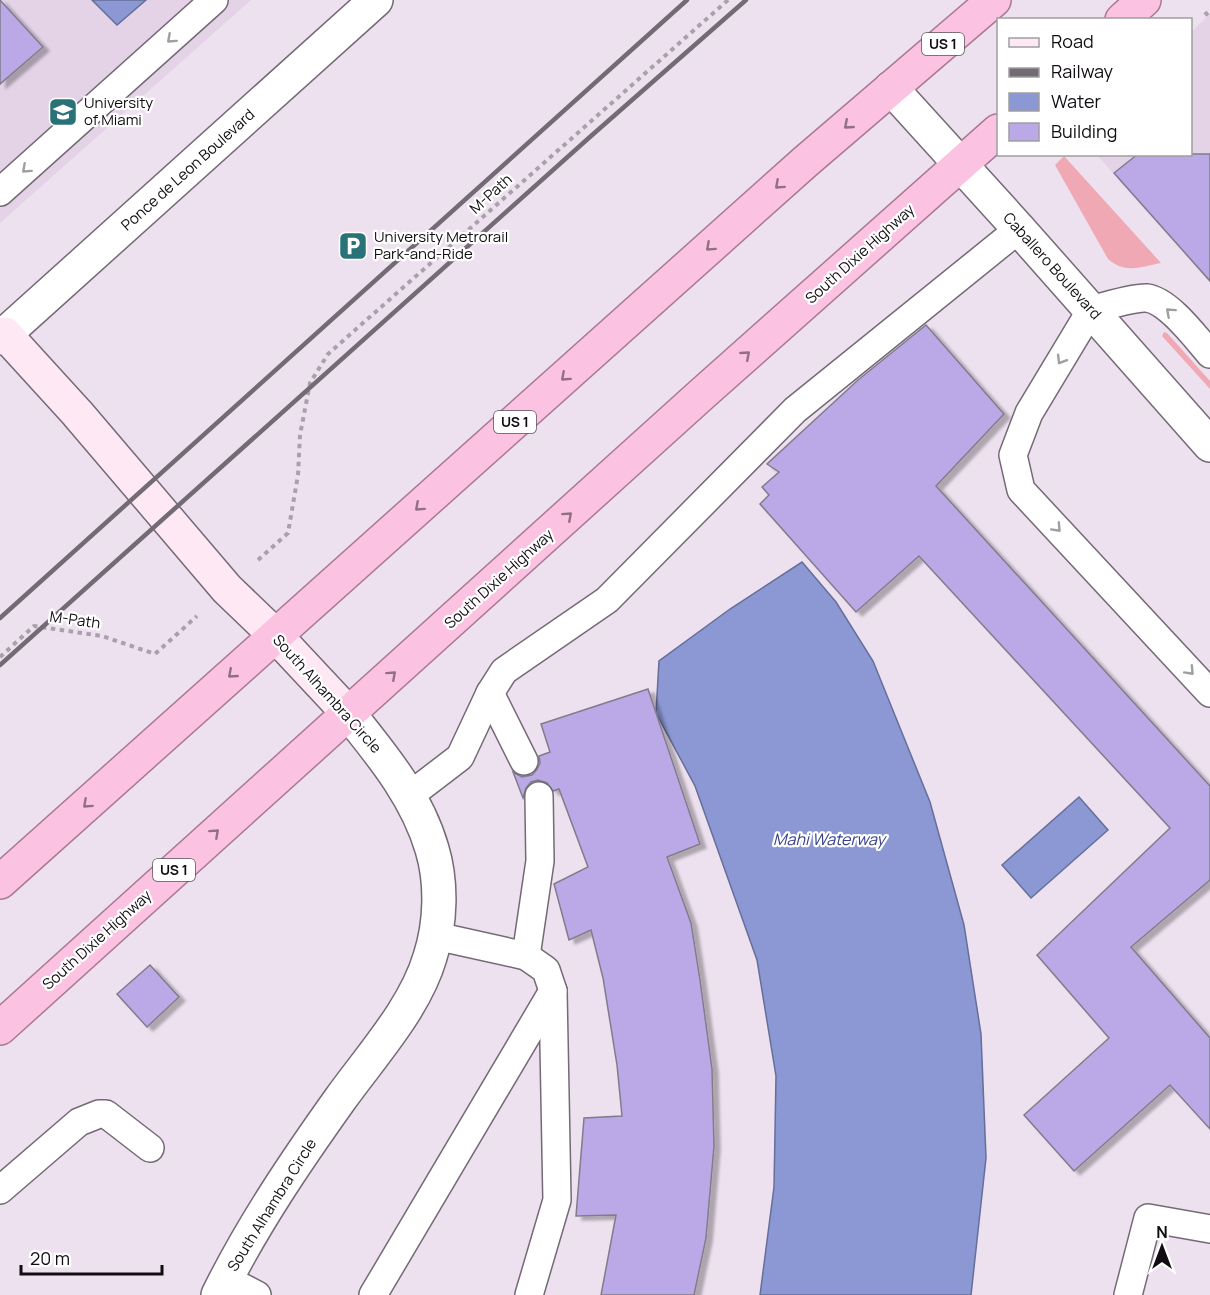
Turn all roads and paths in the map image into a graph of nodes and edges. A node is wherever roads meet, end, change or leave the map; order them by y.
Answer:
1 (214, 0) edge
2 (728, 0) edge
3 (994, 0) edge
4 (1144, 0) edge
5 (365, 4) edge
6 (1204, 12) dead end
7 (1124, 18) edge
8 (1210, 18) edge
9 (891, 88) junction
10 (997, 133) edge
11 (961, 165) junction
12 (0, 192) edge
13 (1019, 229) junction
14 (1091, 310) junction
15 (2, 334) edge
16 (1210, 354) edge
17 (1210, 445) edge
18 (288, 533) dead end
19 (276, 636) junction
20 (155, 654) dead end
21 (0, 657) edge
22 (490, 693) junction
23 (1210, 693) edge
24 (349, 714) junction
25 (524, 761) dead end
26 (409, 796) junction
27 (539, 796) dead end
28 (0, 882) edge
29 (436, 936) junction
30 (526, 956) junction
31 (553, 991) junction
32 (0, 1028) edge
33 (150, 1148) dead end
34 (0, 1190) edge
35 (1210, 1229) edge
36 (222, 1287) edge
37 (257, 1295) edge
38 (373, 1295) edge
39 (529, 1295) edge
40 (1128, 1295) edge

1 -> 12 lane
2 - 18 path, M-Path
3 - 9 highway, US 1
4 - 7 highway
5 - 15 street, Ponce de Leon Boulevard
6 - 8 path
9 - 11 street, Caballero Boulevard
9 -> 19 highway, US 1
10 - 11 highway, South Dixie Highway / US 1
11 - 13 street, Caballero Boulevard
24 -> 11 highway, South Dixie Highway / US 1
13 - 14 street, Caballero Boulevard
13 - 22 lane
16 -> 14 lane
14 - 17 street, Caballero Boulevard
14 -> 23 lane
15 - 19 main road, South Alhambra Circle
19 - 24 main road, South Alhambra Circle
19 -> 28 highway, US 1
20 - 21 path, M-Path
22 - 25 lane
22 - 26 lane
24 - 26 street, South Alhambra Circle
32 -> 24 highway, South Dixie Highway / US 1
26 - 29 street, South Alhambra Circle
27 - 30 lane
29 - 30 lane
29 - 36 street, South Alhambra Circle
30 - 31 lane
31 - 38 lane
31 - 39 lane
33 - 34 lane
35 - 40 lane
36 - 37 lane

